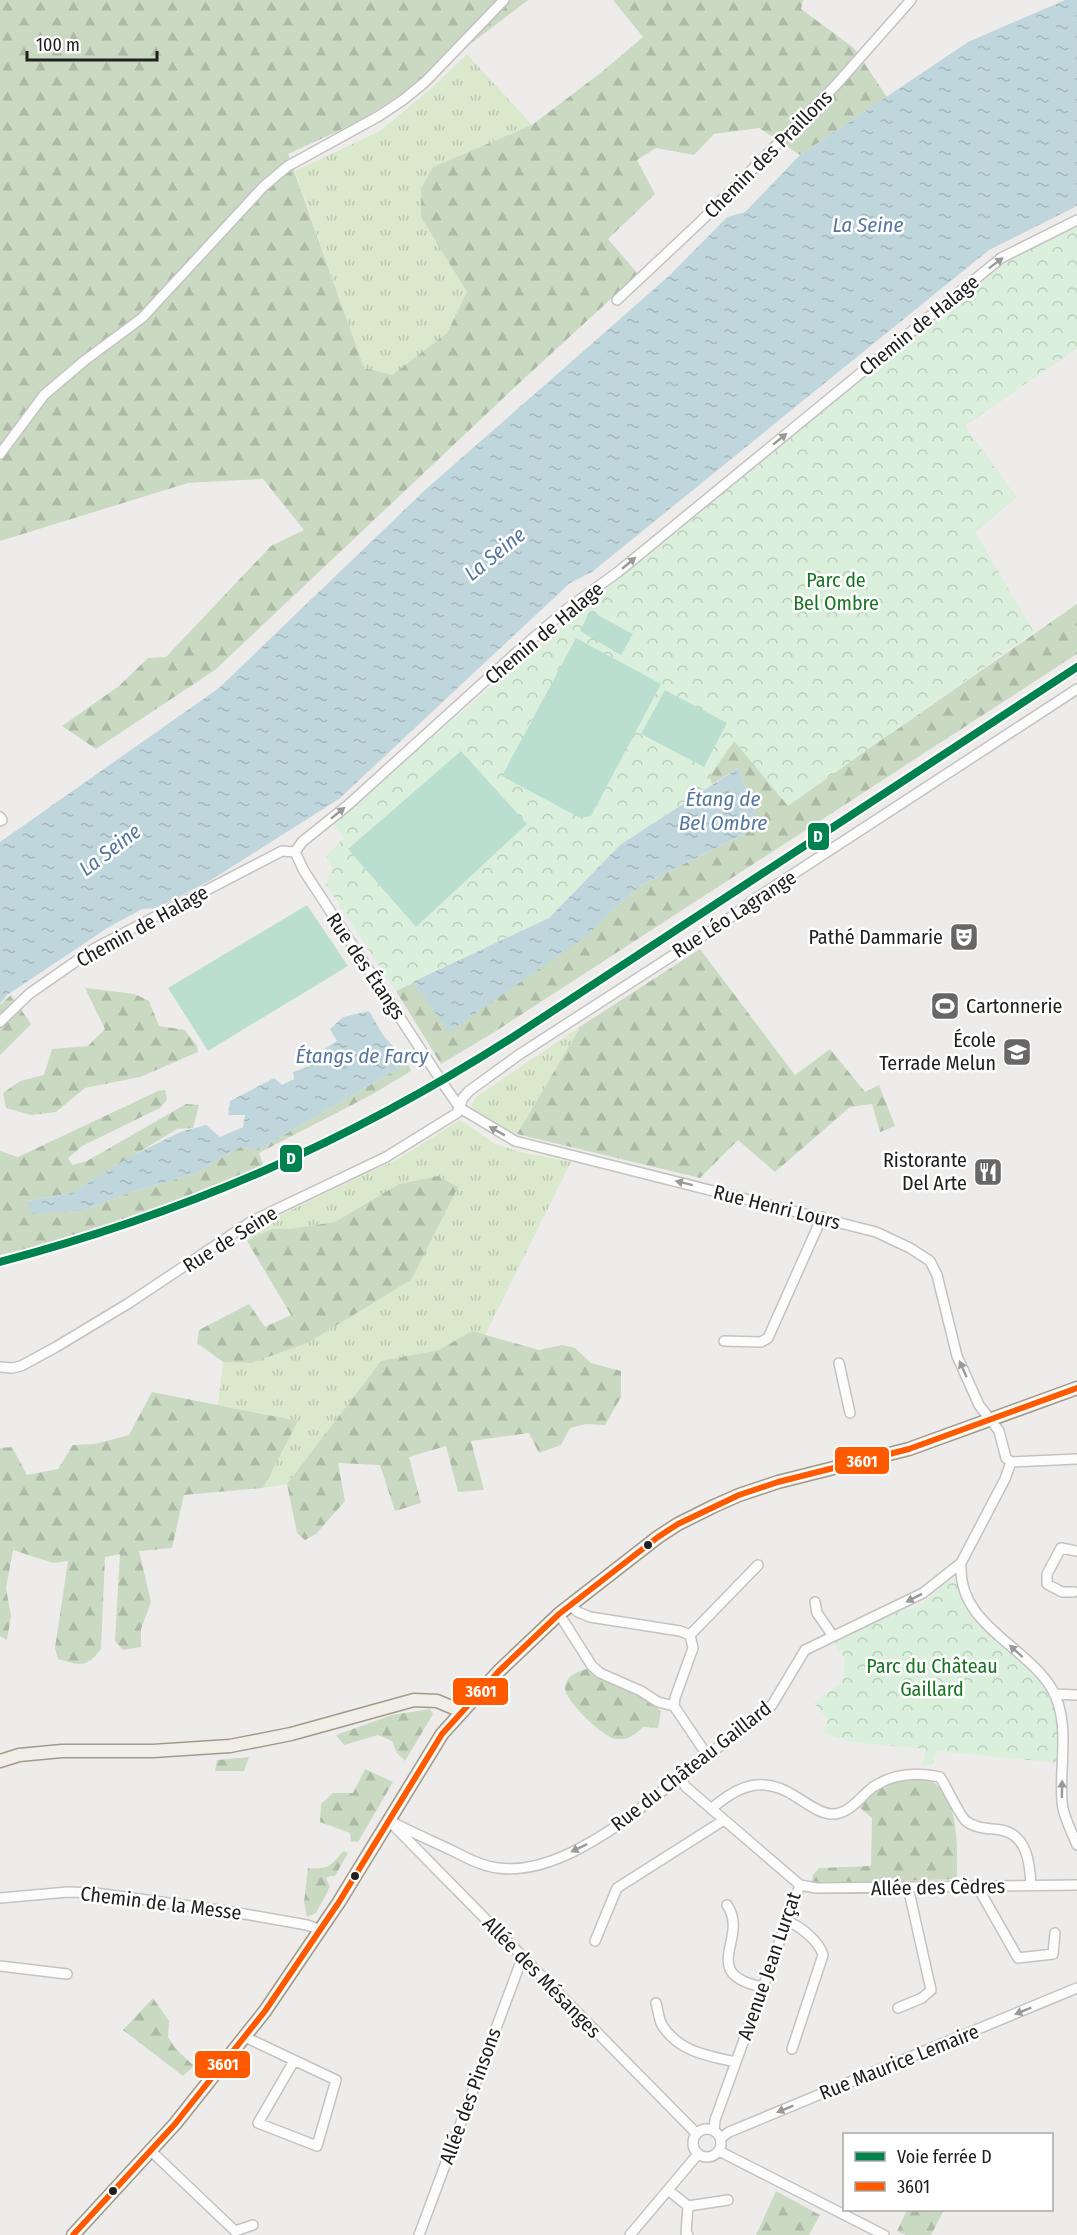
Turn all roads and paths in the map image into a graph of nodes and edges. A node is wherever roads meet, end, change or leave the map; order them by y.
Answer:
1 (504, 0) edge
2 (911, 0) edge
3 (1077, 220) edge
4 (617, 300) dead end
5 (0, 454) edge
6 (1077, 689) edge
7 (295, 852) junction
8 (0, 1022) edge
9 (460, 1108) junction
10 (822, 1218) junction
11 (724, 1341) dead end
12 (839, 1363) dead end
13 (0, 1367) edge
14 (1077, 1388) edge
15 (850, 1413) dead end
16 (991, 1419) junction
17 (1077, 1458) edge
18 (1011, 1462) junction
19 (1077, 1551) edge
20 (961, 1563) junction
21 (758, 1565) dead end
22 (950, 1574) junction
23 (960, 1578) junction
24 (1074, 1592) dead end
25 (815, 1602) dead end
26 (570, 1605) junction
27 (559, 1614) junction
28 (690, 1635) junction
29 (833, 1636) junction
30 (1054, 1694) junction
31 (1077, 1695) edge
32 (674, 1706) junction
33 (461, 1711) junction
34 (706, 1755) junction
35 (0, 1761) edge
36 (680, 1778) junction
37 (711, 1809) junction
38 (388, 1820) junction
39 (724, 1820) junction
40 (1077, 1845) edge
41 (800, 1885) junction
42 (1077, 1885) edge
43 (977, 1886) junction
44 (1032, 1886) junction
45 (908, 1887) junction
46 (0, 1898) edge
47 (727, 1905) dead end
48 (787, 1921) junction
49 (321, 1930) junction
50 (1055, 1933) dead end
51 (595, 1941) dead end
52 (524, 1959) junction
53 (0, 1966) edge
54 (67, 1974) dead end
55 (762, 1988) junction
56 (1077, 1988) edge
57 (656, 2003) dead end
58 (898, 2008) dead end
59 (245, 2037) junction
60 (792, 2049) dead end
61 (294, 2061) junction
62 (736, 2062) junction
63 (714, 2130) junction
64 (696, 2133) junction
65 (721, 2138) junction
66 (151, 2151) junction
67 (719, 2151) junction
68 (698, 2154) junction
69 (668, 2190) junction
70 (728, 2200) dead end
71 (688, 2206) junction
72 (253, 2225) dead end
73 (73, 2235) edge
74 (419, 2235) edge
75 (630, 2235) edge
76 (688, 2235) edge
77 (884, 2235) edge

1 - 5 street
2 - 4 street, Chemin des Praillons
7 -> 3 street, Chemin de Halage
6 - 9 street, Rue Léo Lagrange
7 - 8 street, Chemin de Halage
7 - 9 street, Rue des Étangs
10 -> 9 street, Rue Henri Lours
9 - 13 street, Rue de Seine
10 - 11 street
16 -> 10 street, Rue Henri Lours
12 - 15 street
14 - 16 main road
16 - 18 street, Rue Henri Lours
16 - 26 main road
17 - 18 street
18 - 20 street
19 - 24 street
20 - 22 street, Rue du Château Gaillard
20 - 23 street
21 - 28 street
22 - 23 street
22 -> 29 street, Rue du Château Gaillard
30 -> 23 street
25 - 29 street
26 - 27 main road
26 - 28 street
27 - 32 street
27 - 33 main road
28 - 32 street
29 - 34 street, Rue du Château Gaillard
30 - 31 street
40 -> 30 street
32 - 34 street
33 - 35 main road
33 - 38 main road
34 - 36 street, Rue du Château Gaillard
36 - 37 street, Avenue Jean Lurçat
36 -> 38 street, Rue du Château Gaillard
37 - 39 street, Avenue Jean Lurçat
37 - 44 street
38 - 49 main road
38 - 52 street, Allée des Mésanges
39 - 41 street, Avenue Jean Lurçat
39 - 51 street
41 - 45 street, Allée des Cèdres
41 - 48 street, Avenue Jean Lurçat
42 - 44 street, Allée des Cèdres
43 - 44 street, Allée des Cèdres
43 - 45 street, Allée des Cèdres
43 - 50 street
45 - 58 street
46 - 49 street, Chemin de la Messe
47 - 55 street
48 - 55 street, Avenue Jean Lurçat
48 - 60 street
49 - 59 main road
52 - 64 street, Allée des Mésanges
52 - 74 street, Allée des Pinsons
53 - 54 street
55 - 62 street, Avenue Jean Lurçat
56 -> 65 street, Rue Maurice Lemaire
57 - 62 street
59 - 61 street
59 - 66 main road
61 - 61 street
62 - 63 street, Avenue Jean Lurçat
63 - 64 street
63 - 65 street
64 - 68 street
65 - 67 street
66 - 72 street
66 - 73 main road
67 - 68 street
67 - 77 street
68 - 69 street
69 - 71 street
69 - 75 street
70 - 71 street
71 - 76 street

